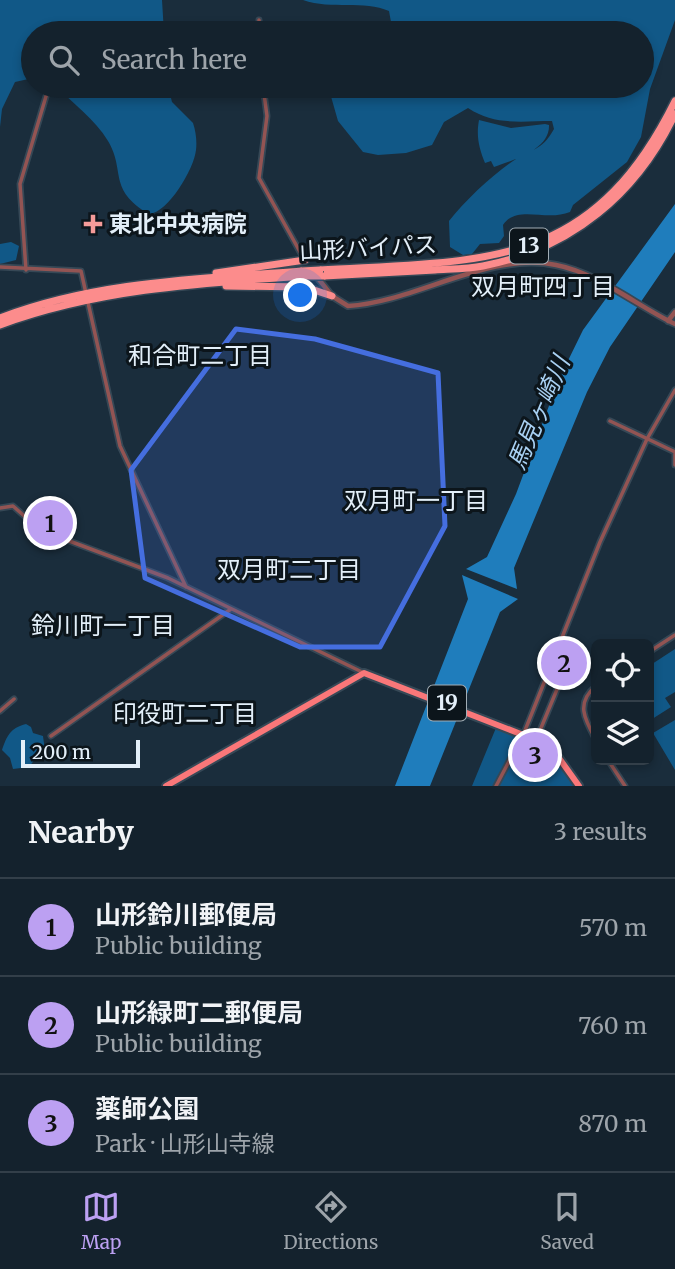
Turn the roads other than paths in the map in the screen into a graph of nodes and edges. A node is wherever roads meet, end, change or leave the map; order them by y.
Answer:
1 (46, 98) edge
2 (265, 98) edge
3 (675, 101) edge
4 (675, 114) edge
5 (305, 260) junction
6 (0, 267) edge
7 (26, 270) junction
8 (322, 273) junction
9 (175, 283) junction
10 (332, 296) junction
11 (85, 297) junction
12 (675, 313) edge
13 (0, 318) edge
14 (668, 321) junction
15 (675, 324) edge
16 (0, 325) edge
17 (675, 390) edge
18 (610, 421) dead end
19 (647, 439) junction
20 (675, 453) edge
21 (675, 465) edge
22 (0, 508) edge
23 (186, 587) junction
24 (231, 609) junction
25 (675, 635) edge
26 (654, 649) edge
27 (364, 673) junction
28 (558, 687) dead end
29 (591, 691) edge
30 (14, 699) dead end
31 (0, 712) edge
32 (591, 730) edge
33 (524, 733) junction
34 (51, 736) dead end
35 (536, 740) junction
36 (611, 765) edge
37 (166, 786) edge
38 (496, 786) edge
39 (579, 786) edge
40 (625, 786) edge

1 - 7 street
2 - 5 street
3 - 8 highway, 山形バイパス / 13
4 - 8 highway, 山形バイパス / 13
5 - 9 highway
5 - 10 street
6 - 7 street
7 - 11 street
8 - 9 highway, 山形バイパス / 13, bridge
9 - 10 highway
9 - 11 highway, 山形バイパス / 13
10 - 14 street
11 - 13 highway, 山形バイパス / 13
11 - 16 highway, 山形バイパス / 13
11 - 23 street
12 - 14 street
14 - 15 street
17 - 19 street
18 - 19 street
19 - 20 street
19 - 33 street
20 - 21 street
22 - 23 street
23 - 24 street
24 - 27 street
24 - 34 street
25 - 26 street
27 - 33 main road, 19
27 - 37 main road
28 - 35 street
29 - 32 street
30 - 31 street
33 - 35 main road, 19
33 - 38 street
35 - 39 main road, 19
36 - 40 street

